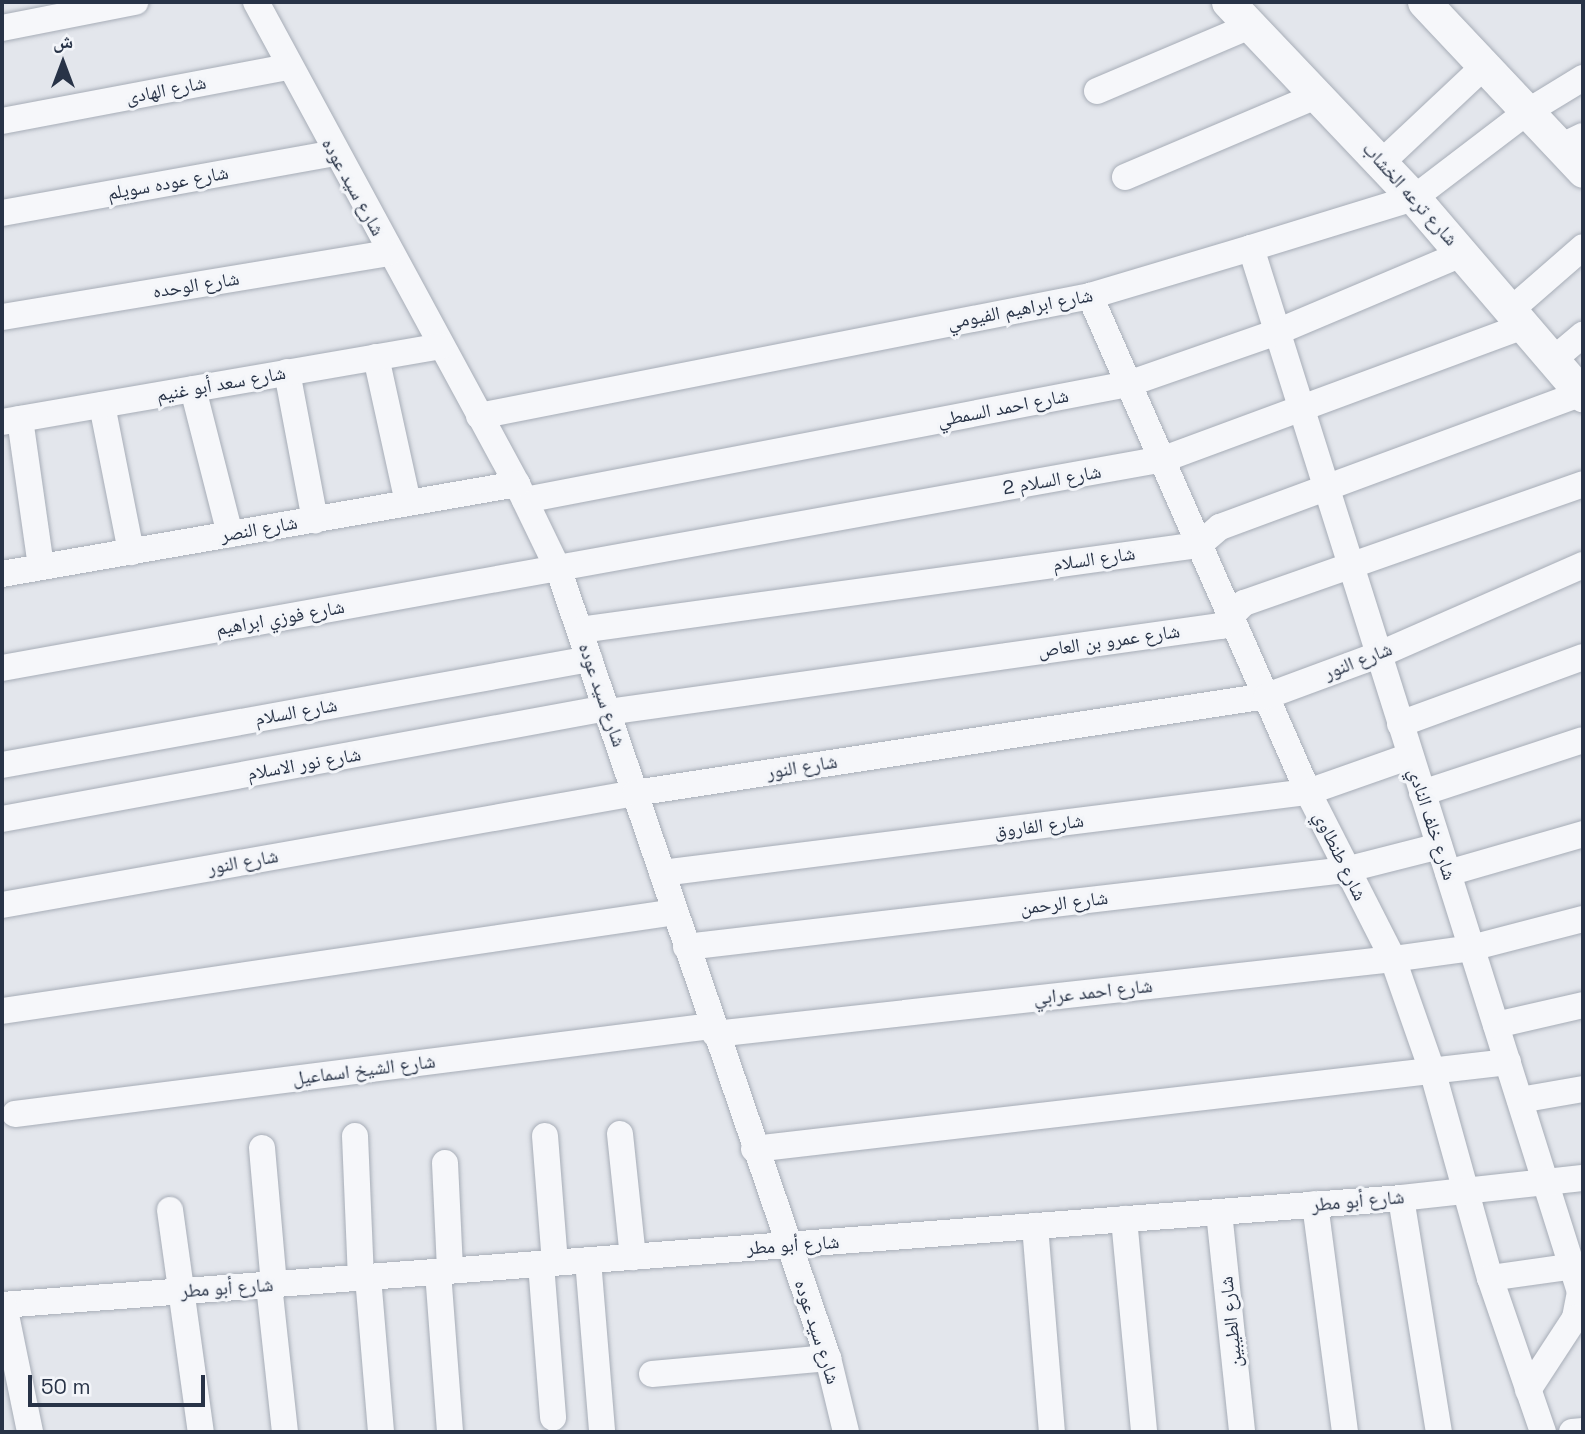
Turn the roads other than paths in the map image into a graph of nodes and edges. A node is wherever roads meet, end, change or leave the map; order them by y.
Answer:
1 (135, 2) edge
2 (256, 2) edge
3 (1228, 2) edge
4 (1424, 2) edge
5 (1250, 26) junction
6 (2, 29) edge
7 (289, 67) junction
8 (1483, 67) junction
9 (1583, 78) edge
10 (1097, 91) dead end
11 (1318, 95) junction
12 (1527, 112) junction
13 (2, 121) edge
14 (1572, 142) edge
15 (334, 153) junction
16 (1382, 162) junction
17 (1583, 171) edge
18 (1125, 177) dead end
19 (1414, 198) junction
20 (2, 214) edge
21 (1583, 247) edge
22 (1251, 248) junction
23 (1464, 253) junction
24 (389, 254) junction
25 (1090, 296) junction
26 (2, 317) edge
27 (1519, 317) junction
28 (1277, 332) junction
29 (1583, 335) edge
30 (440, 346) junction
31 (376, 357) junction
32 (1554, 359) junction
33 (287, 373) junction
34 (1128, 384) junction
35 (193, 389) junction
36 (1583, 394) edge
37 (102, 405) junction
38 (1300, 412) junction
39 (479, 416) junction
40 (11, 421) edge
41 (1164, 460) junction
42 (1583, 484) edge
43 (1324, 488) junction
44 (521, 492) junction
45 (408, 503) junction
46 (315, 520) junction
47 (230, 534) junction
48 (1199, 545) junction
49 (131, 552) junction
50 (1583, 565) edge
51 (1349, 566) junction
52 (41, 567) junction
53 (559, 572) junction
54 (2, 574) edge
55 (1232, 618) junction
56 (580, 630) junction
57 (1378, 654) junction
58 (1583, 657) edge
59 (590, 659) junction
60 (2, 668) edge
61 (1267, 696) junction
62 (608, 710) junction
63 (1400, 724) junction
64 (1583, 740) edge
65 (1410, 756) junction
66 (2, 765) edge
67 (1308, 792) junction
68 (635, 793) junction
69 (1422, 793) junction
70 (2, 819) edge
71 (1583, 834) edge
72 (1439, 846) junction
73 (1345, 870) junction
74 (662, 873) junction
75 (1448, 873) junction
76 (2, 905) edge
77 (675, 912) junction
78 (1583, 919) edge
79 (686, 947) junction
80 (1471, 948) junction
81 (1393, 959) junction
82 (1583, 1005) edge
83 (2, 1011) edge
84 (1496, 1025) junction
85 (714, 1030) junction
86 (1508, 1062) junction
87 (1433, 1073) junction
88 (1583, 1088) edge
89 (1520, 1100) junction
90 (15, 1114) dead end
91 (620, 1135) dead end
92 (355, 1136) dead end
93 (545, 1136) dead end
94 (262, 1149) dead end
95 (754, 1149) junction
96 (445, 1163) dead end
97 (1583, 1178) edge
98 (1546, 1182) junction
99 (1467, 1191) junction
100 (1401, 1198) junction
101 (1315, 1204) junction
102 (170, 1210) dead end
103 (1219, 1212) junction
104 (1124, 1219) junction
105 (1035, 1226) junction
106 (787, 1245) junction
107 (633, 1257) junction
108 (588, 1261) junction
109 (548, 1263) junction
110 (1578, 1266) edge
111 (444, 1271) junction
112 (365, 1277) junction
113 (1490, 1278) junction
114 (271, 1284) junction
115 (181, 1291) junction
116 (3, 1305) edge
117 (828, 1358) junction
118 (652, 1374) dead end
119 (1528, 1390) junction
120 (553, 1419) dead end
121 (1583, 1431) edge
122 (30, 1432) edge
123 (201, 1432) edge
124 (285, 1432) edge
125 (381, 1432) edge
126 (450, 1432) edge
127 (601, 1432) edge
128 (846, 1432) edge
129 (1052, 1432) edge
130 (1144, 1432) edge
131 (1242, 1432) edge
132 (1345, 1432) edge
133 (1439, 1432) edge
134 (1543, 1432) edge
135 (1572, 1432) edge

1 - 6 street
2 - 7 street, شارع سيد عوده
3 - 5 street, شارع ترعه الخشاب
4 - 8 street
5 - 10 street
5 - 11 street, شارع ترعه الخشاب
7 - 13 street, شارع الهادى
7 - 15 street, شارع سيد عوده
8 - 12 street
8 - 16 street
9 - 12 street, شارع ابراهيم الفيومي
11 - 16 street, شارع ترعه الخشاب
11 - 18 street
12 - 14 street
12 - 19 street, شارع ابراهيم الفيومي
14 - 17 street
15 - 20 street, شارع عوده سويلم
15 - 24 street, شارع سيد عوده
16 - 19 street, شارع ترعه الخشاب
19 - 22 street, شارع ابراهيم الفيومي
19 - 23 street, شارع ترعه الخشاب
21 - 27 street, شارع السلام 2
22 - 25 street, شارع ابراهيم الفيومي
22 - 28 street, شارع خلف النادي
23 - 27 street, شارع ترعه الخشاب
23 - 28 street, شارع احمد السمطي
24 - 26 street, شارع الوحده
24 - 30 street, شارع سيد عوده
25 - 34 street, شارع طنطاوي
25 - 39 street, شارع ابراهيم الفيومي
27 - 32 street, شارع ترعه الخشاب
27 - 38 street, شارع السلام 2
28 - 34 street, شارع احمد السمطي
28 - 38 street, شارع خلف النادي
29 - 32 street
30 - 31 street, شارع سعد أبو غنيم
30 - 39 street, شارع سيد عوده
31 - 33 street, شارع سعد أبو غنيم
31 - 45 street
32 - 36 street, شارع ترعه الخشاب
33 - 35 street, شارع سعد أبو غنيم
33 - 46 street
34 - 41 street, شارع طنطاوي
34 - 44 street, شارع احمد السمطي
35 - 37 street, شارع سعد أبو غنيم
35 - 47 street
36 - 43 street, شارع السلام
37 - 40 street, شارع سعد أبو غنيم
37 - 49 street
38 - 41 street, شارع السلام 2
38 - 43 street, شارع خلف النادي
39 - 44 street, شارع سيد عوده
40 - 52 street
41 - 48 street, شارع طنطاوي
41 - 53 street, شارع السلام 2
42 - 51 street, شارع عمرو بن العاص
43 - 48 street, شارع السلام
43 - 51 street, شارع خلف النادي
44 - 45 street, شارع النصر
44 - 53 street, شارع سيد عوده
45 - 46 street, شارع النصر
46 - 47 street, شارع النصر
47 - 49 street, شارع النصر
48 - 55 street, شارع طنطاوي
48 - 56 street, شارع السلام
49 - 52 street, شارع النصر
50 - 57 street, شارع النور
51 - 55 street, شارع عمرو بن العاص
51 - 57 street, شارع خلف النادي
52 - 54 street, شارع النصر
53 - 56 street, شارع سيد عوده
53 - 60 street, شارع فوزي ابراهيم
55 - 61 street, شارع طنطاوي
55 - 62 street, شارع عمرو بن العاص
56 - 59 street, شارع سيد عوده
57 - 61 street, شارع النور
57 - 63 street, شارع خلف النادي
58 - 63 street
59 - 62 street, شارع سيد عوده
59 - 66 street, شارع السلام
61 - 67 street, شارع طنطاوي
61 - 68 street, شارع النور
62 - 68 street, شارع سيد عوده
62 - 70 street, شارع نور الاسلام
63 - 65 street, شارع خلف النادي
64 - 69 street
65 - 67 street, شارع الفاروق
65 - 69 street, شارع خلف النادي
67 - 73 street, شارع طنطاوي
67 - 74 street, شارع الفاروق
68 - 74 street, شارع سيد عوده
68 - 76 street, شارع النور
69 - 72 street, شارع خلف النادي
71 - 75 street
72 - 73 street, شارع الرحمن
72 - 75 street, شارع خلف النادي
73 - 79 street, شارع الرحمن
73 - 81 street, شارع طنطاوي
74 - 77 street, شارع سيد عوده
75 - 80 street, شارع خلف النادي
77 - 79 street, شارع سيد عوده
77 - 83 street
78 - 80 street, شارع احمد عرابي
79 - 85 street, شارع سيد عوده
80 - 81 street, شارع احمد عرابي
80 - 84 street, شارع خلف النادي
81 - 85 street, شارع احمد عرابي
81 - 87 street, شارع طنطاوي
82 - 84 street
84 - 86 street, شارع خلف النادي
85 - 90 street, شارع الشيخ اسماعيل
85 - 95 street, شارع سيد عوده
86 - 87 street
86 - 89 street, شارع خلف النادي
87 - 95 street
87 - 99 street, شارع طنطاوي
88 - 89 street
89 - 98 street, شارع خلف النادي
91 - 107 street
92 - 112 street
93 - 109 street
94 - 114 street
95 - 106 street, شارع سيد عوده
96 - 111 street
97 - 98 street, شارع أبو مطر
98 - 99 street, شارع أبو مطر
98 - 110 street, شارع خلف النادي
99 - 100 street, شارع أبو مطر
99 - 113 street, شارع طنطاوي
100 - 101 street, شارع أبو مطر
100 - 133 street
101 - 103 street, شارع أبو مطر
101 - 132 street
102 - 115 street
103 - 104 street, شارع أبو مطر
103 - 131 street, شارع الطيبين
104 - 105 street, شارع أبو مطر
104 - 130 street
105 - 106 street, شارع أبو مطر
105 - 129 street
106 - 107 street, شارع أبو مطر
106 - 117 street, شارع سيد عوده
107 - 108 street, شارع أبو مطر
108 - 109 street, شارع أبو مطر
108 - 127 street
109 - 111 street, شارع أبو مطر
109 - 120 street
110 - 113 street
110 - 119 street, شارع خلف النادي
111 - 112 street, شارع أبو مطر
111 - 126 street
112 - 114 street, شارع أبو مطر
112 - 125 street
113 - 119 street, شارع طنطاوي
114 - 115 street, شارع أبو مطر
114 - 124 street
115 - 116 street, شارع أبو مطر
115 - 123 street
116 - 122 street
117 - 118 street
117 - 128 street, شارع سيد عوده
119 - 134 street, شارع طنطاوي
121 - 135 street

